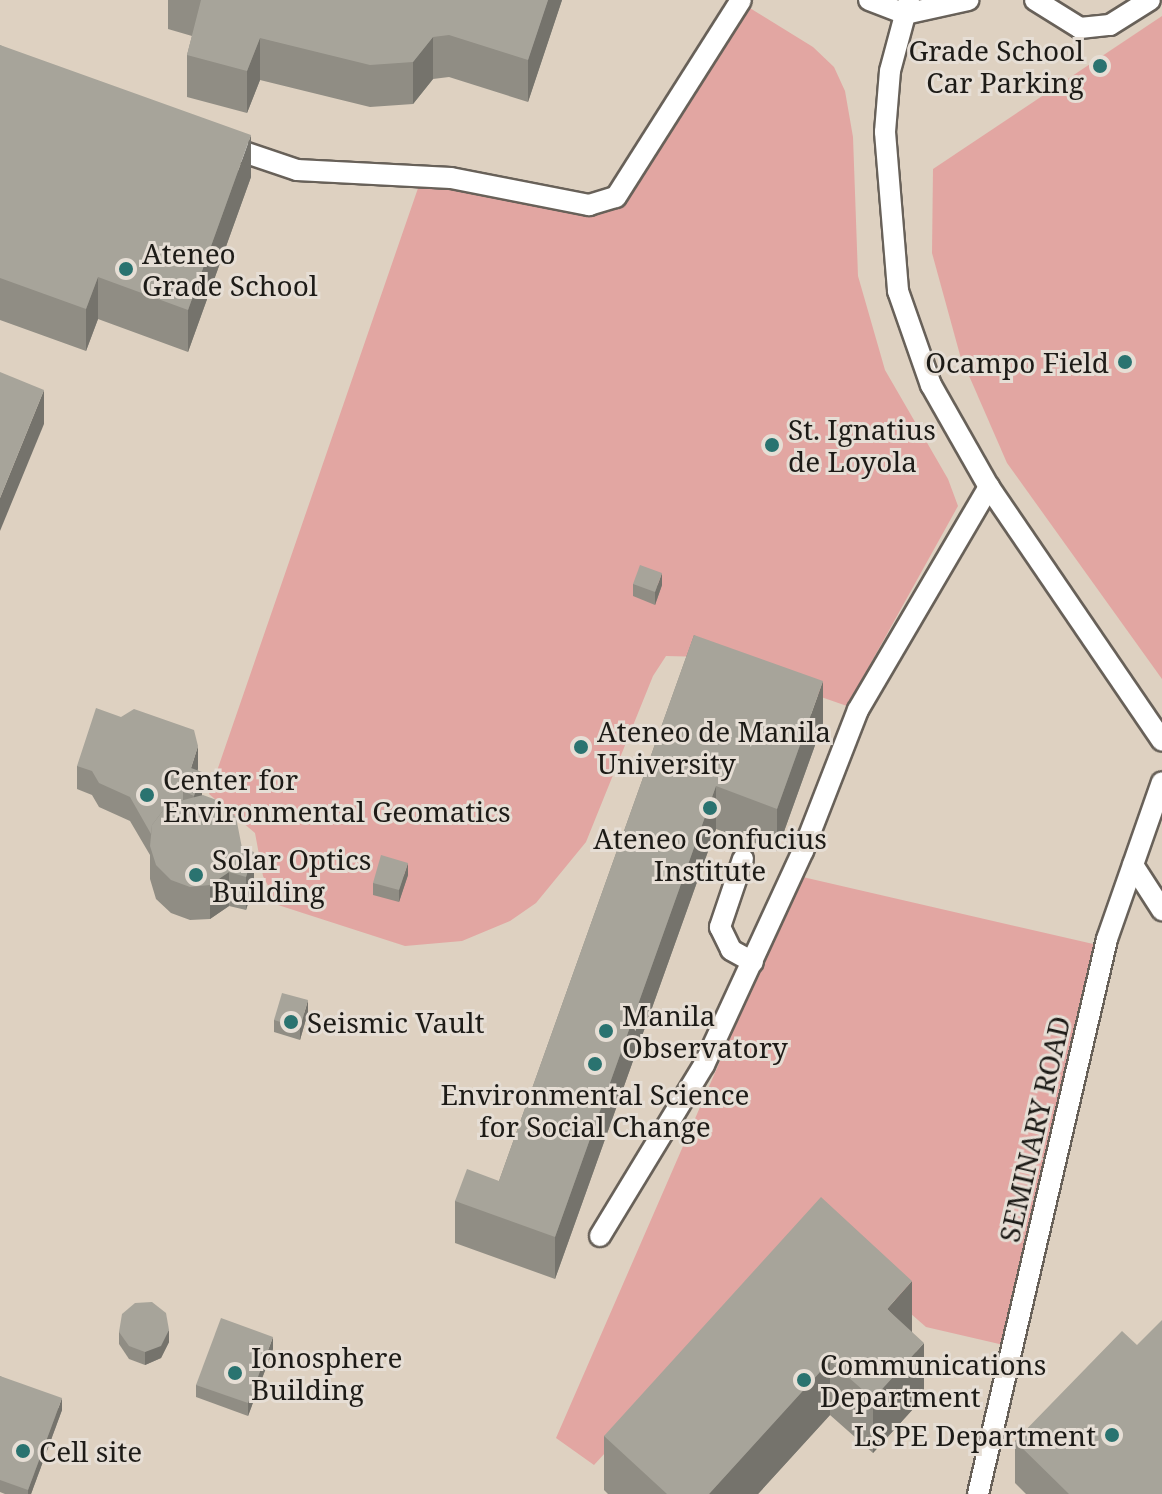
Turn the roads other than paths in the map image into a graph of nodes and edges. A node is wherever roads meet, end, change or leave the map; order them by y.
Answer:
1 (741, 0) edge
2 (869, 0) edge
3 (968, 0) edge
4 (1035, 0) edge
5 (1150, 0) edge
6 (907, 7) edge
7 (211, 141) edge
8 (989, 487) junction
9 (1162, 741) edge
10 (1162, 782) edge
11 (743, 859) dead end
12 (1133, 865) junction
13 (1162, 910) edge
14 (753, 962) junction
15 (600, 1236) dead end
16 (978, 1494) edge

1 - 7 lane
2 - 6 lane
3 - 6 lane
4 - 5 lane
6 - 8 lane
8 - 9 lane
8 - 14 lane
10 - 12 lane, SEMINARY ROAD
11 - 14 lane
12 - 13 lane
12 - 16 lane, SEMINARY ROAD
14 - 15 lane

